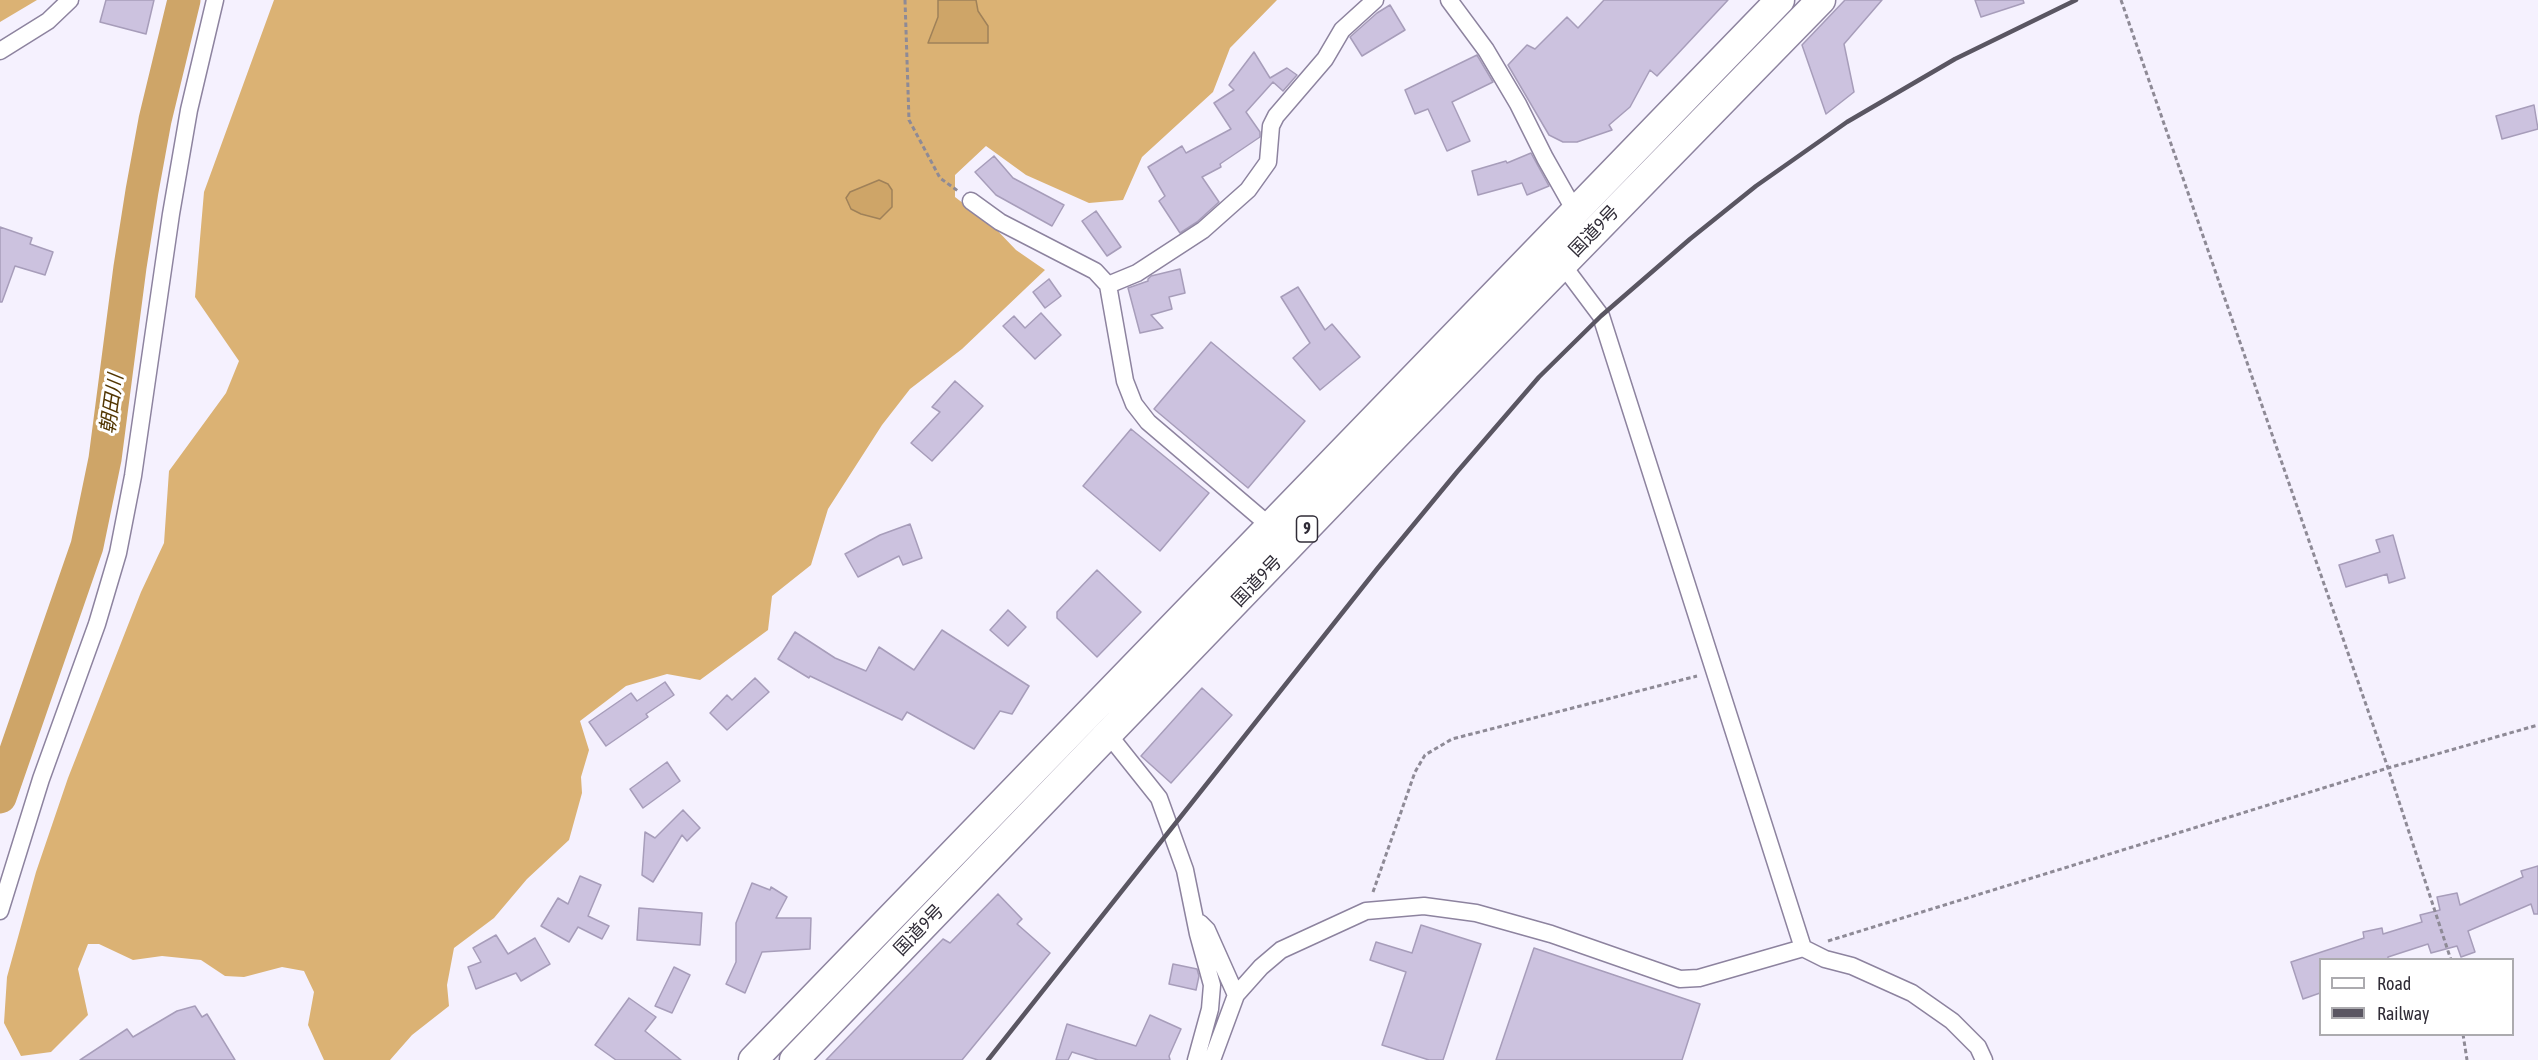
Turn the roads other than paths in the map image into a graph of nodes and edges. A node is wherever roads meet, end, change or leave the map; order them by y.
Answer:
1 (69, 0) edge
2 (215, 0) edge
3 (1375, 0) edge
4 (1449, 0) edge
5 (1780, 0) edge
6 (1821, 0) edge
7 (0, 51) edge
8 (971, 201) road end
9 (1575, 211) junction
10 (1562, 264) junction
11 (1108, 285) junction
12 (1270, 525) junction
13 (1108, 734) junction
14 (0, 911) edge
15 (1196, 919) junction
16 (1803, 948) junction
17 (1236, 995) junction
18 (753, 1060) edge
19 (794, 1060) edge
20 (1196, 1060) edge
21 (1212, 1060) edge
22 (1984, 1060) edge

1 - 7 street
2 - 14 street
3 - 11 street
4 - 9 street
5 - 9 highway, 国道9号 / 9
6 - 10 highway, 国道9号 / 9
8 - 11 street
9 - 12 highway, 国道9号 / 9
10 - 13 highway, 国道9号 / 9
10 - 16 street
11 - 12 street
12 - 18 highway, 国道9号 / 9
13 - 15 street
13 - 19 highway, 国道9号 / 9
15 - 17 street
15 - 20 street
16 - 17 street
16 - 22 street
17 - 21 street

